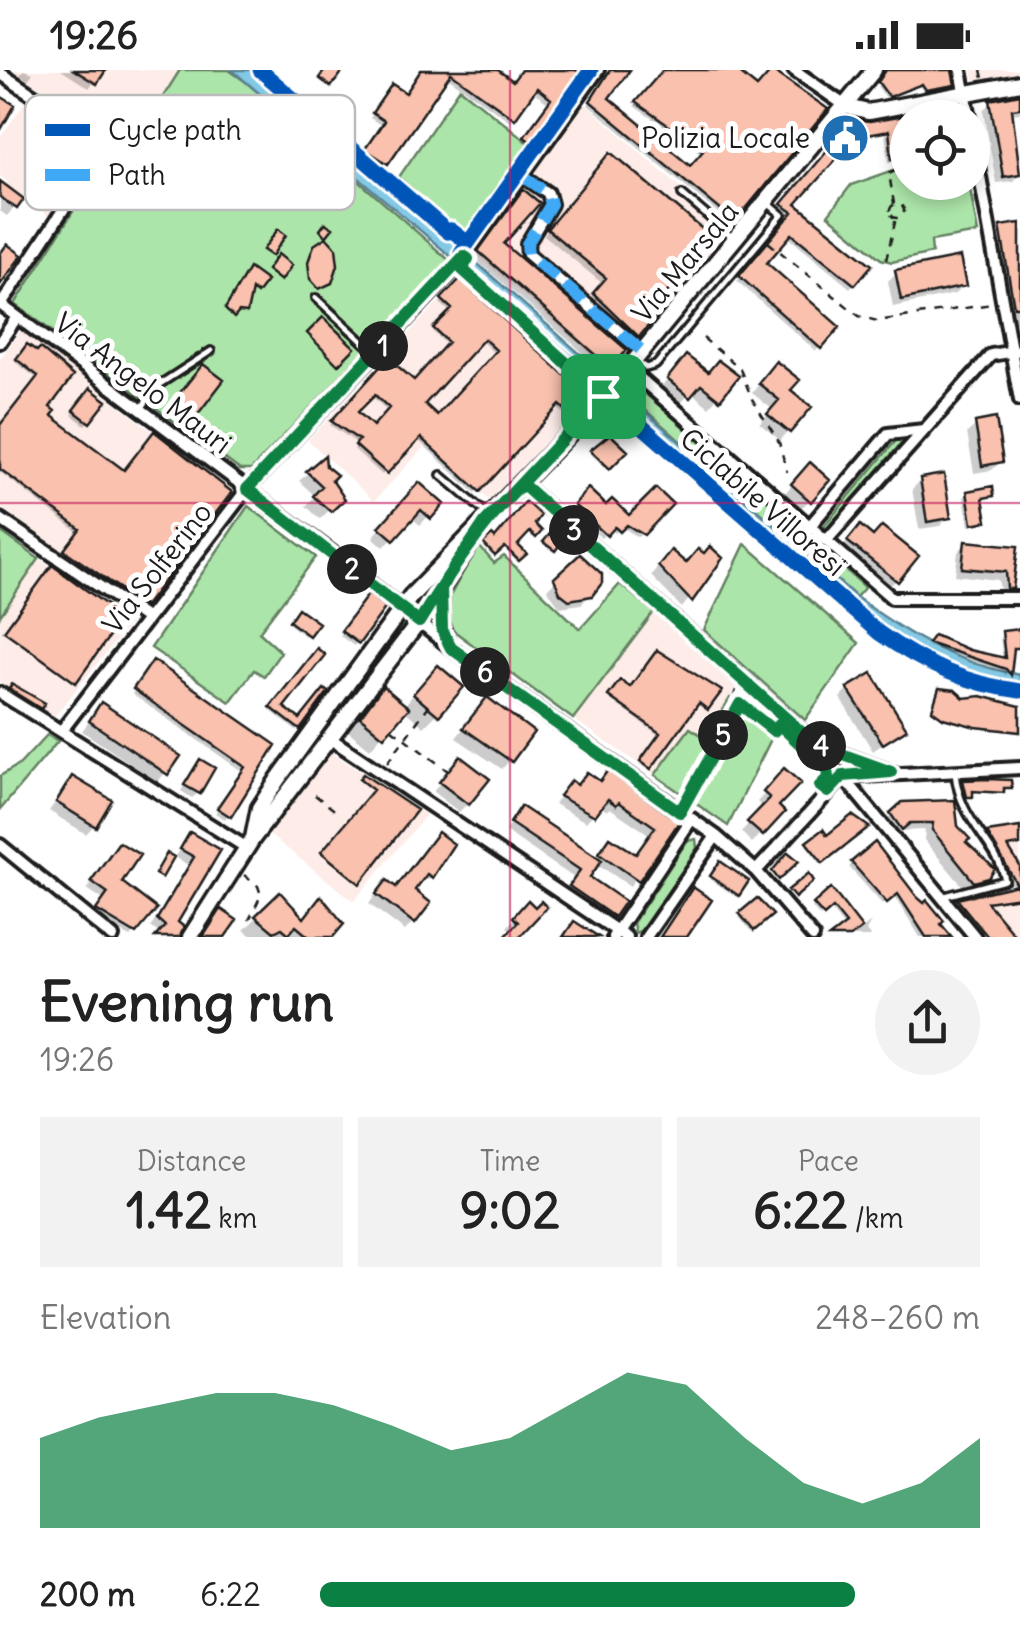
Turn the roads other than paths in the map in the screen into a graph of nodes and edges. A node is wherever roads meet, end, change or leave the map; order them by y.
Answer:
1 (598, 70) edge
2 (794, 70) edge
3 (874, 70) edge
4 (961, 70) edge
5 (0, 72) edge
6 (1020, 83) edge
7 (862, 86) junction
8 (966, 94) junction
9 (34, 95) edge
10 (929, 100) edge
11 (967, 100) edge
12 (890, 105) edge
13 (846, 107) junction
14 (890, 107) edge
15 (522, 175) junction
16 (682, 194) dead end
17 (986, 200) edge
18 (768, 204) junction
19 (63, 210) edge
20 (736, 240) junction
21 (316, 298) dead end
22 (0, 305) edge
23 (17, 317) junction
24 (0, 342) edge
25 (1016, 350) edge
26 (211, 351) dead end
27 (376, 354) junction
28 (635, 360) junction
29 (1020, 400) edge
30 (141, 409) junction
31 (924, 430) junction
32 (441, 475) dead end
33 (522, 484) junction
34 (247, 489) junction
35 (487, 519) junction
36 (0, 520) edge
37 (809, 527) junction
38 (822, 538) junction
39 (441, 587) junction
40 (1020, 598) edge
41 (402, 608) junction
42 (146, 618) junction
43 (419, 622) junction
44 (451, 648) junction
45 (0, 694) edge
46 (62, 730) junction
47 (330, 739) junction
48 (816, 745) junction
49 (1020, 768) edge
50 (955, 770) junction
51 (891, 772) junction
52 (843, 776) junction
53 (691, 820) junction
54 (716, 836) junction
55 (250, 843) junction
56 (0, 845) edge
57 (756, 871) junction
58 (942, 897) junction
59 (619, 935) edge
60 (113, 937) edge
61 (190, 937) edge
62 (646, 937) edge
63 (813, 937) edge
64 (975, 937) edge

1 - 15 street, Via Solferino
2 - 13 street
3 - 7 street, Via Marsala
4 - 8 street
5 - 9 street
6 - 8 street
7 - 12 street
7 - 13 street, Via Marsala
8 - 10 street
8 - 11 street
13 - 14 street
13 - 18 street, Via Marsala
15 - 27 street, Via Solferino
15 - 28 street
16 - 20 lane
17 - 25 street
18 - 20 street, Via Marsala
18 - 28 lane
19 - 22 street
20 - 28 street, Via Marsala
21 - 27 lane
22 - 23 street, Via Angelo Mauri
23 - 24 street
23 - 30 street, Via Angelo Mauri
25 - 29 street
25 - 31 street
26 - 30 lane
27 - 34 street, Via Solferino
28 - 33 street, Via Marsala
28 - 37 street
30 - 34 street, Via Angelo Mauri
31 - 37 street
31 - 38 street
32 - 35 lane
33 - 35 street, Via Marsala
33 - 48 street
34 - 41 street, Via Angelo Mauri
34 - 42 street, Via Solferino
35 - 39 street, Via Marsala
35 - 41 street, Via Marsala
36 - 42 street
37 - 38 street
38 - 40 street
39 - 43 street, Via Marsala
39 - 44 street
41 - 43 street, Via Angelo Mauri
41 - 55 street, Via Marsala
42 - 46 street, Via Solferino
43 - 44 street, Via Angelo Mauri
43 - 47 street, Via Marsala
44 - 53 street, Via Angelo Mauri
45 - 46 street
46 - 55 street
47 - 55 street, Via Marsala
47 - 59 street
48 - 51 street
48 - 52 street
49 - 50 street
50 - 51 street
50 - 58 lane
51 - 52 street
52 - 57 street
52 - 58 street
53 - 54 street, Via Angelo Mauri
53 - 59 street
54 - 57 street, Via Angelo Mauri
54 - 62 street
55 - 61 street, Via Marsala
56 - 60 street
57 - 63 street, Via Angelo Mauri
58 - 64 street

